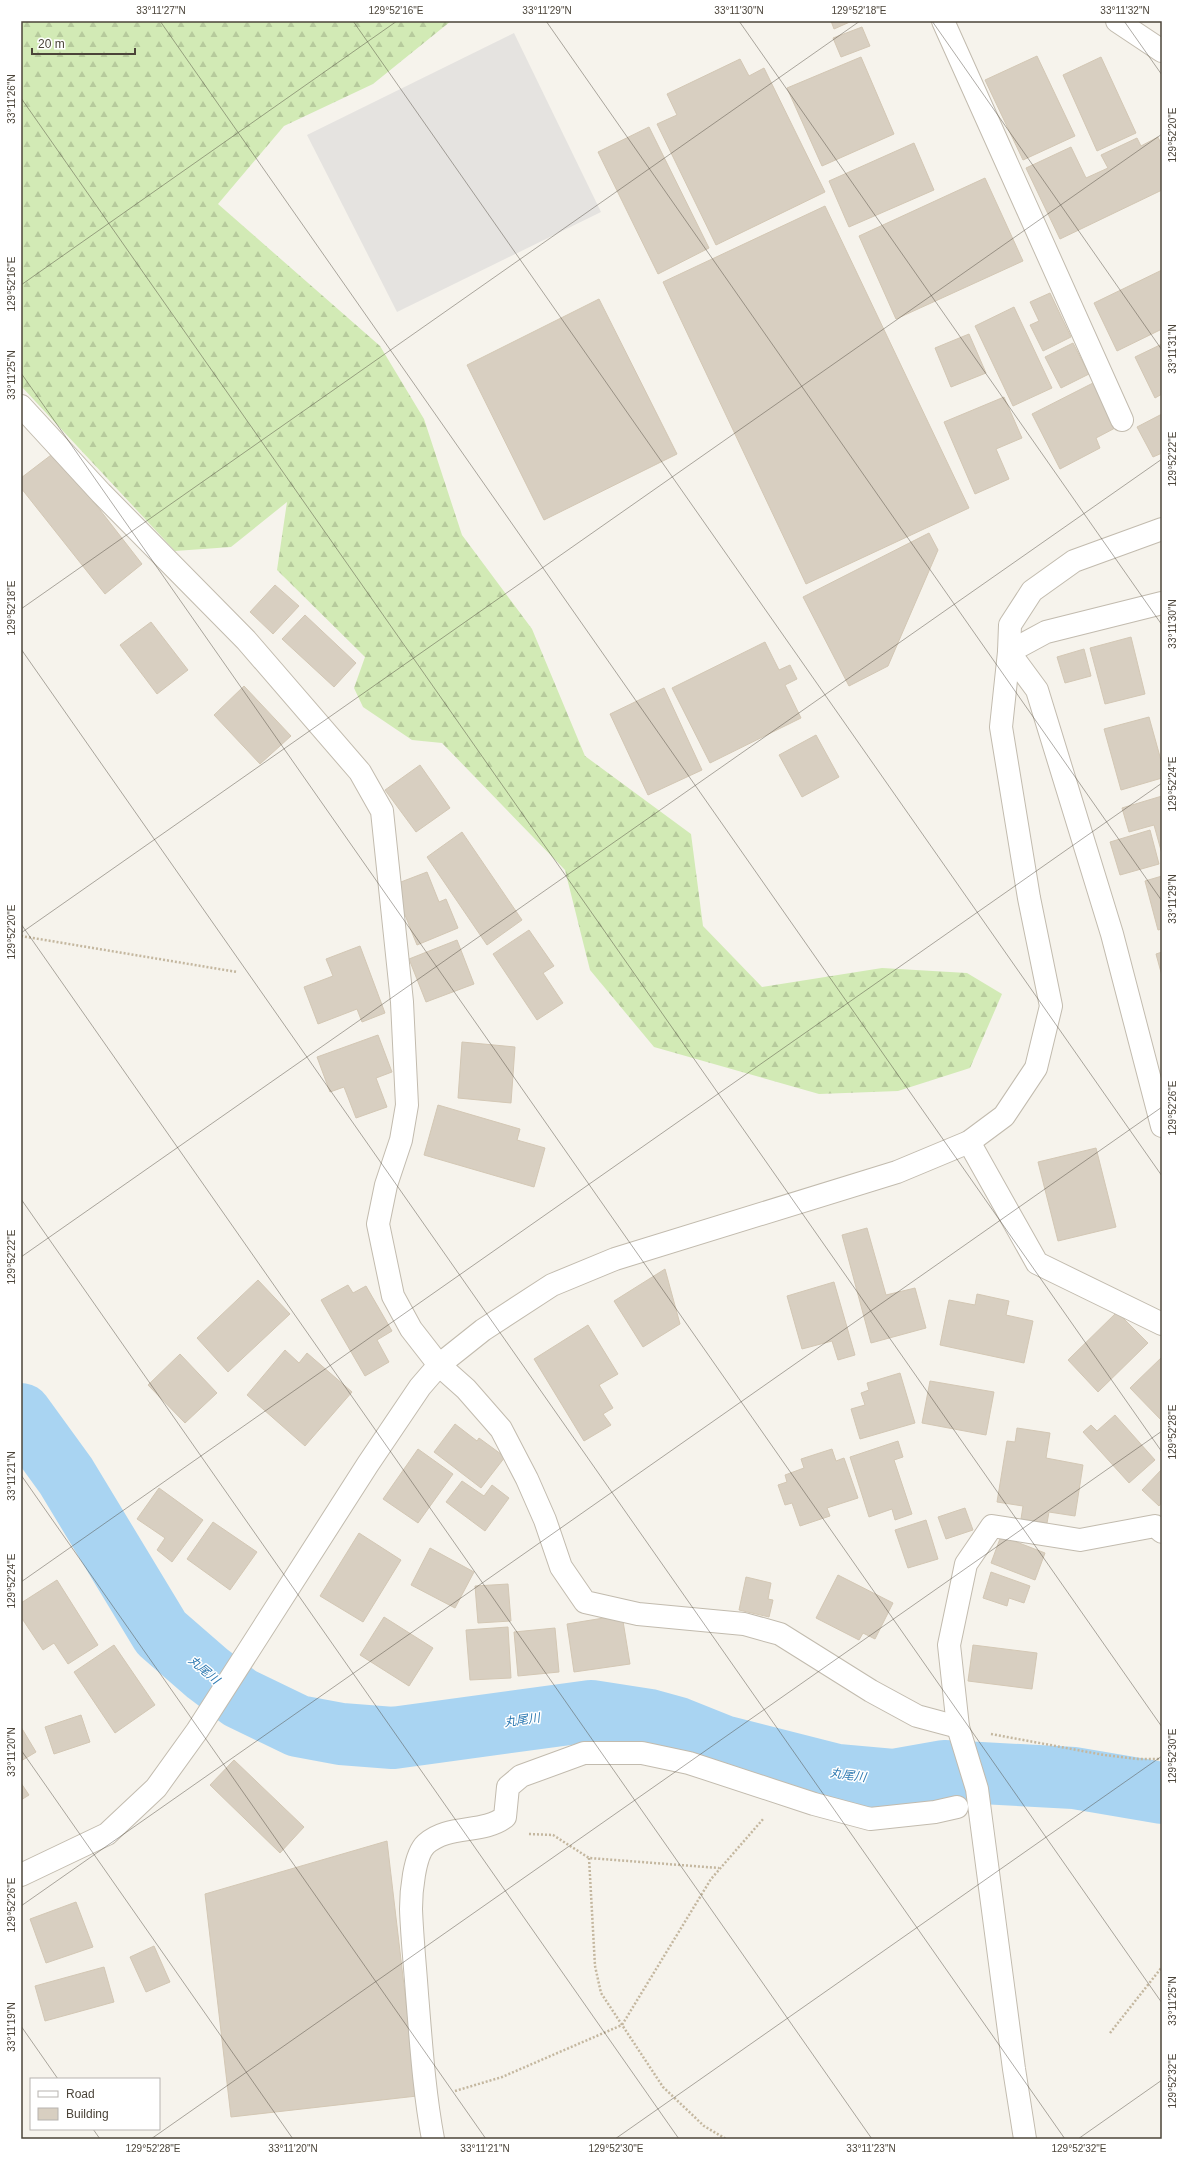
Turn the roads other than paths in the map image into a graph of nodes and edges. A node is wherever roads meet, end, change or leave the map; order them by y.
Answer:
1 (942, 21) edge
2 (1117, 21) edge
3 (1162, 51) edge
4 (21, 406) edge
5 (1122, 420) dead end
6 (1162, 529) edge
7 (1162, 603) edge
8 (1009, 652) junction
9 (1162, 1126) edge
10 (969, 1142) junction
11 (1162, 1324) edge
12 (439, 1365) junction
13 (1162, 1532) edge
14 (958, 1727) junction
15 (957, 1807) dead end
16 (21, 1875) edge
17 (433, 2139) edge
18 (1025, 2139) edge

1 - 5 street
2 - 3 street
4 - 12 street
6 - 8 street
7 - 8 street
8 - 9 street
8 - 10 street
10 - 11 street
10 - 12 street
12 - 14 street
12 - 16 street
13 - 14 street
14 - 18 street
15 - 17 street

